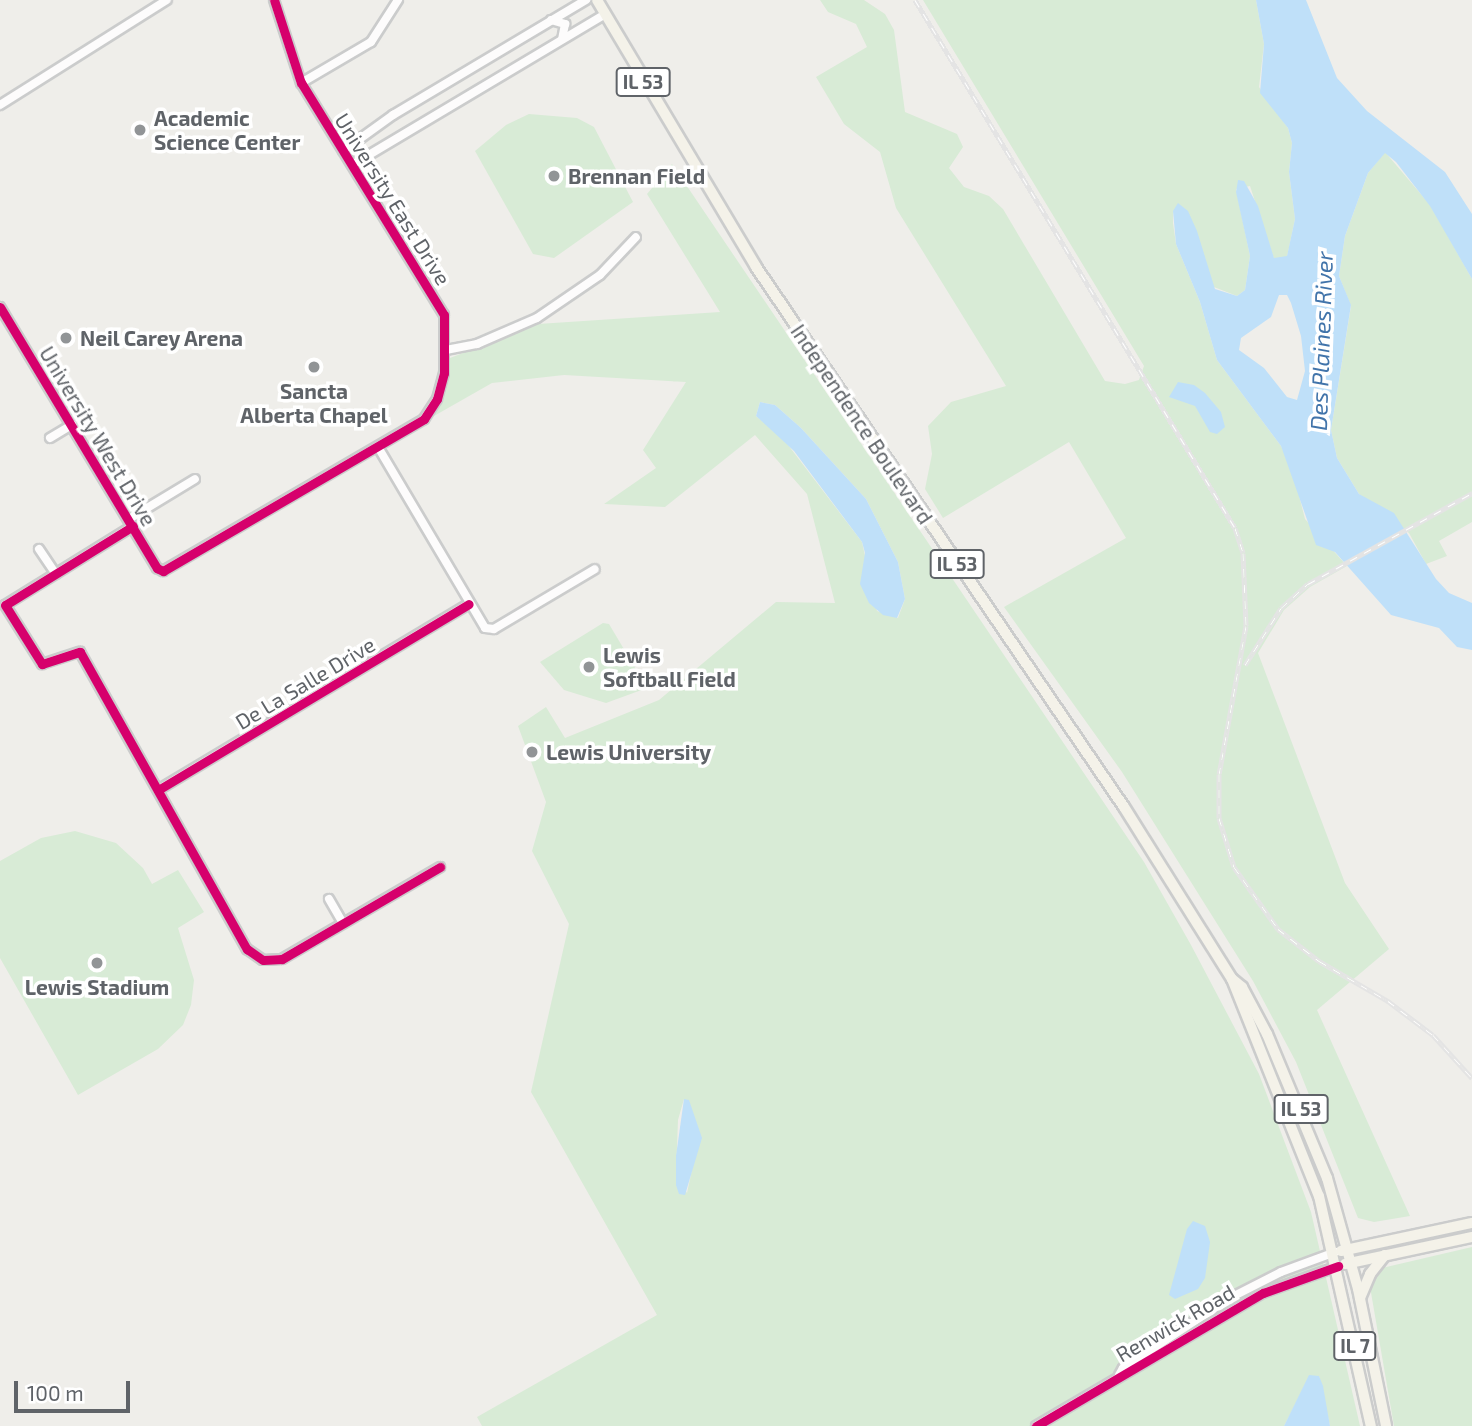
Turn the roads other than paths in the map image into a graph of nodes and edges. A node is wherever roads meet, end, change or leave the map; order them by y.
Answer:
1 (167, 0) edge
2 (274, 0) edge
3 (398, 0) edge
4 (586, 0) edge
5 (597, 0) edge
6 (605, 14) junction
7 (548, 21) junction
8 (560, 42) junction
9 (301, 83) junction
10 (0, 105) edge
11 (343, 151) junction
12 (352, 165) junction
13 (636, 237) dead end
14 (0, 307) edge
15 (446, 350) junction
16 (72, 425) junction
17 (50, 438) dead end
18 (378, 447) junction
19 (195, 479) dead end
20 (131, 523) junction
21 (39, 549) dead end
22 (595, 569) dead end
23 (56, 574) junction
24 (469, 604) junction
25 (158, 790) junction
26 (440, 867) dead end
27 (329, 900) dead end
28 (343, 923) junction
29 (1232, 979) junction
30 (1472, 1223) edge
31 (1472, 1237) edge
32 (1348, 1249) junction
33 (1335, 1252) junction
34 (1385, 1255) junction
35 (1351, 1262) junction
36 (1338, 1266) junction
37 (1360, 1300) junction
38 (1119, 1375) junction
39 (1036, 1426) edge
40 (1371, 1426) edge
41 (1386, 1426) edge

1 - 10 street
2 - 9 street, University East Drive
3 - 9 street
4 - 7 street
5 - 6 main road, Independence Boulevard / IL 53
6 - 8 street
6 - 29 main road, Independence Boulevard / IL 53
7 - 8 street
7 - 11 street
8 - 12 street
9 - 11 street, University East Drive
11 - 12 street, University East Drive
12 - 15 street, University East Drive
13 - 15 street
14 - 16 street, University West Drive
15 - 18 street, University East Drive
16 - 17 street
16 - 20 street, University West Drive
18 - 20 street, University West Drive
18 - 24 street
19 - 20 street
20 - 23 street
21 - 23 street
22 - 24 street
23 - 25 street
24 - 25 street, De La Salle Drive
25 - 28 street
26 - 28 street
27 - 28 street
29 - 32 main road, Independence Boulevard / IL 53
29 - 33 main road, Independence Boulevard / IL 53
30 - 32 main road
31 - 34 main road, Renwick Road
32 - 33 main road
32 - 35 main road, Independence Boulevard / IL 7
33 - 36 main road, Independence Boulevard / IL 53
33 - 38 street, Renwick Road
34 - 35 main road, Renwick Road
34 - 37 main road
35 - 36 main road, Renwick Road
35 - 37 main road, IL 7
36 - 38 street, Renwick Road
36 - 40 main road, IL 7
37 - 41 main road, IL 7
38 - 39 street, Renwick Road

